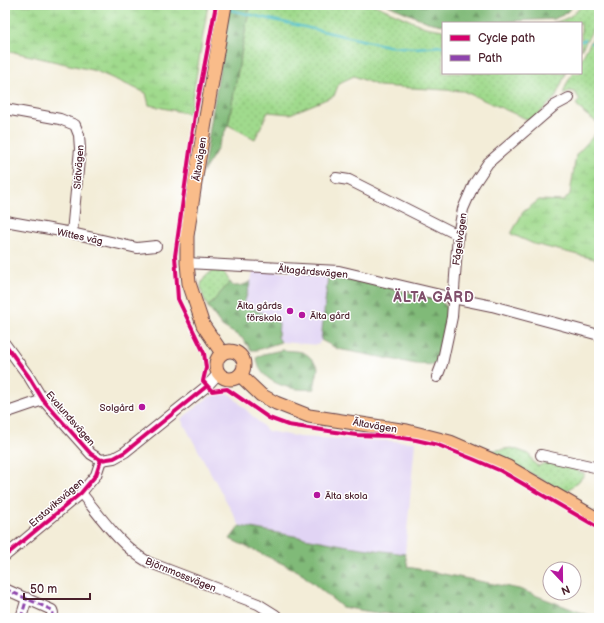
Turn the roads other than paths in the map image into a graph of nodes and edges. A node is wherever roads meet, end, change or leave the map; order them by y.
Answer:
1 (225, 5) edge
2 (570, 98) dead end
3 (5, 109) edge
4 (336, 178) dead end
5 (5, 221) edge
6 (72, 234) junction
7 (458, 235) junction
8 (156, 246) dead end
9 (187, 263) junction
10 (453, 298) junction
11 (599, 335) edge
12 (5, 344) edge
13 (222, 353) junction
14 (218, 374) junction
15 (240, 375) junction
16 (437, 377) dead end
17 (43, 400) junction
18 (5, 413) edge
19 (541, 455) dead end
20 (100, 460) junction
21 (599, 468) edge
22 (81, 493) junction
23 (599, 520) edge
24 (5, 556) edge
25 (5, 589) edge
26 (27, 598) junction
27 (21, 618) edge
28 (51, 618) edge
29 (279, 618) edge

1 - 9 main road, Ältavägen
2 - 7 street, Fågelvägen
3 - 6 street, Slätvägen
4 - 7 street
5 - 6 street, Wittes väg
6 - 8 street, Wittes väg
7 - 10 street, Fågelvägen
9 - 10 street, Ältagårdsvägen
9 - 13 main road, Ältavägen
10 - 11 street, Ältagårdsvägen
10 - 16 street, Fågelvägen
12 - 17 street, Evalundsvägen
13 - 14 main road
13 - 15 main road
14 - 15 main road
14 - 20 street
15 - 23 main road, Ältavägen
17 - 18 street
17 - 20 street, Evalundsvägen
19 - 21 street
20 - 22 street, Erstaviksvägen
22 - 24 street, Erstaviksvägen
22 - 29 street, Björnmossvägen
25 - 26 street
26 - 27 street
26 - 28 street

